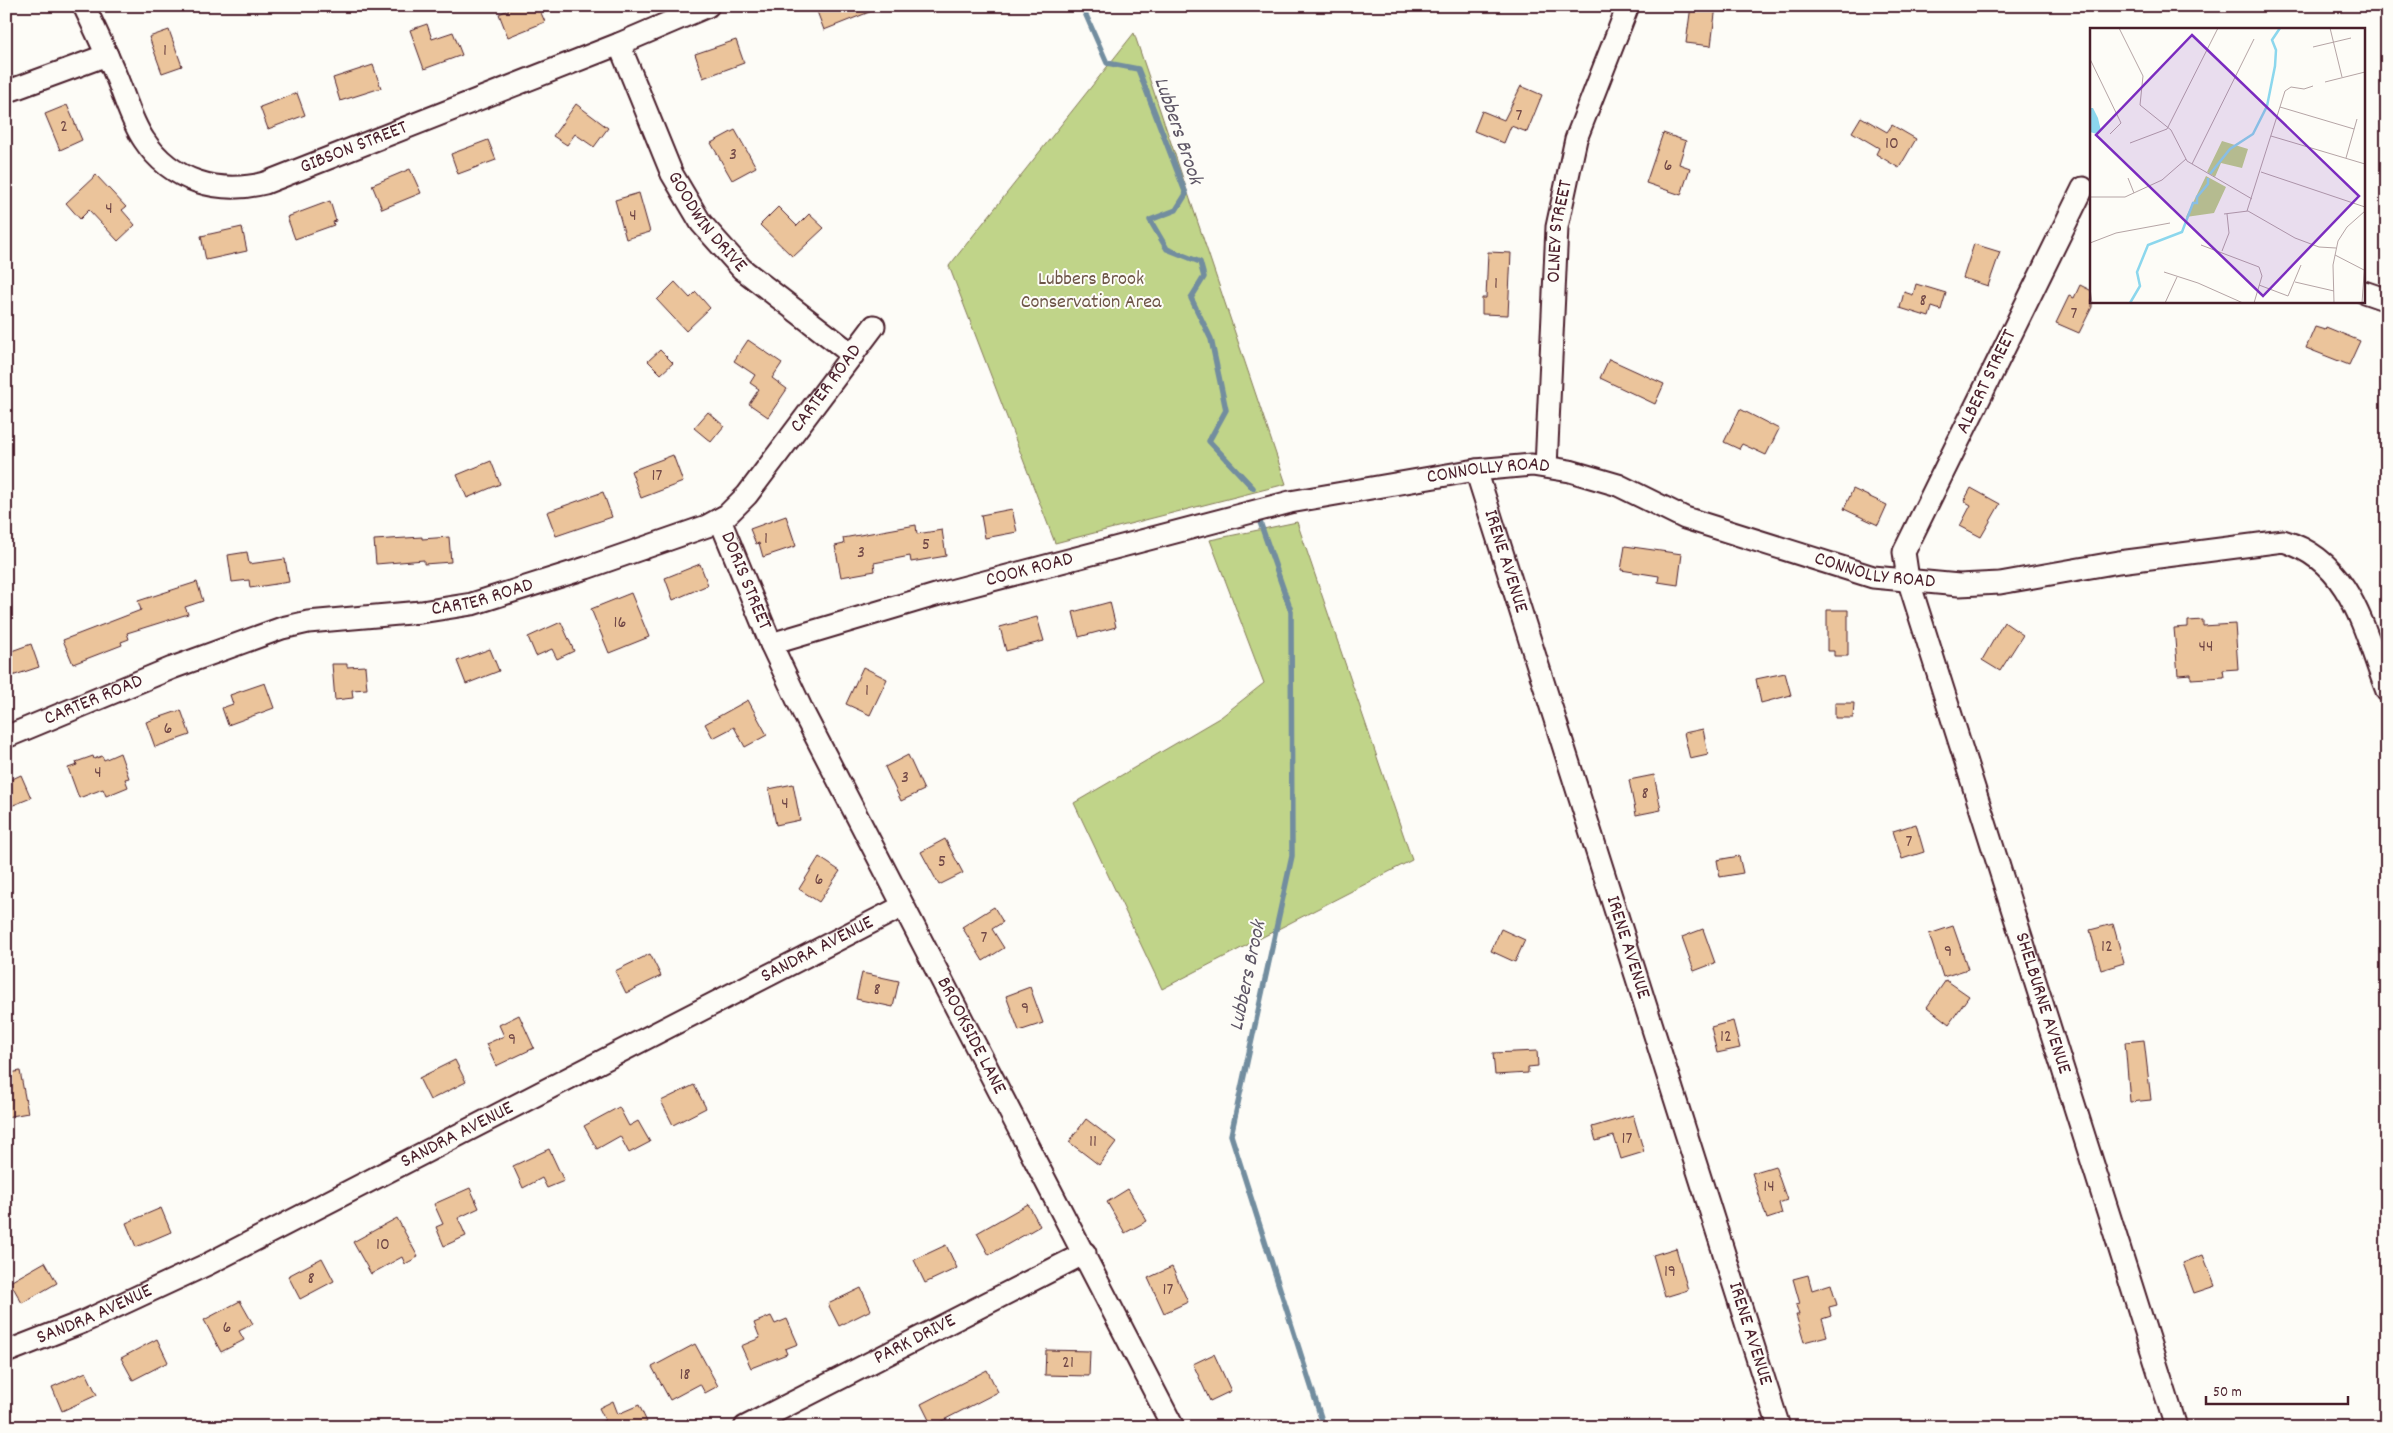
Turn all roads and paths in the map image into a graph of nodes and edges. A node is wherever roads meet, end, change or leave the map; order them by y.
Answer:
1 (84, 6) edge
2 (708, 6) edge
3 (1628, 6) edge
4 (619, 44) junction
5 (107, 55) junction
6 (6, 92) edge
7 (2083, 188) dead end
8 (2366, 293) edge
9 (2387, 300) edge
10 (874, 326) dead end
11 (853, 355) junction
12 (1546, 467) junction
13 (1476, 470) junction
14 (1290, 502) joint
15 (720, 520) junction
16 (1908, 579) junction
17 (770, 644) junction
18 (2387, 691) edge
19 (6, 737) edge
20 (903, 906) junction
21 (1084, 1253) junction
22 (6, 1352) edge
23 (745, 1427) edge
24 (1173, 1427) edge
25 (1779, 1427) edge
26 (2176, 1427) edge

1 - 5 street, GIBSON STREET
2 - 4 street, GIBSON STREET
3 - 12 street, OLNEY STREET
4 - 5 street, GIBSON STREET
4 - 11 street, GOODWIN DRIVE
5 - 6 street
7 - 16 street, ALBERT STREET
8 - 9 street
10 - 11 street, CARTER ROAD
11 - 15 street, CARTER ROAD
12 - 13 street, CONNOLLY ROAD
12 - 16 street, CONNOLLY ROAD
13 - 14 street, CONNOLLY ROAD
13 - 25 street, IRENE AVENUE
14 - 17 street, COOK ROAD
15 - 17 street, DORIS STREET
15 - 19 street, CARTER ROAD
16 - 18 street, CONNOLLY ROAD
16 - 26 street, SHELBURNE AVENUE
17 - 20 street, BROOKSIDE LANE
20 - 21 street, BROOKSIDE LANE
20 - 22 street, SANDRA AVENUE
21 - 23 street, PARK DRIVE
21 - 24 street, BROOKSIDE LANE

